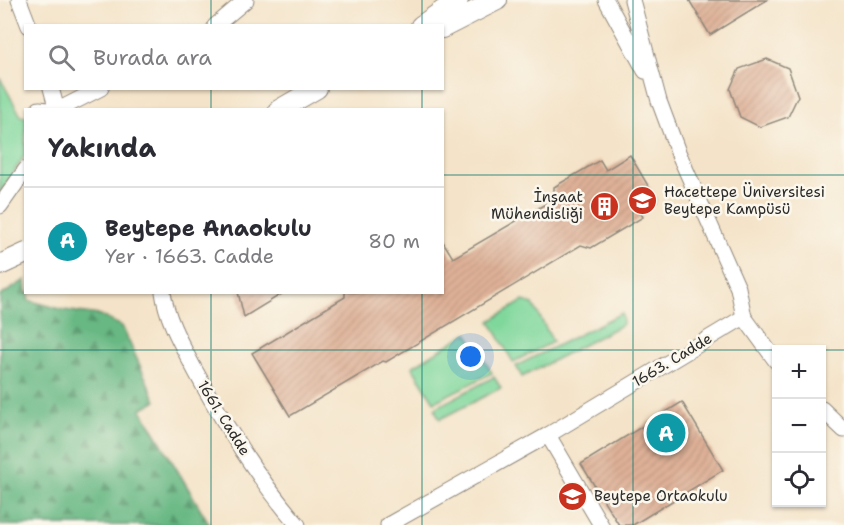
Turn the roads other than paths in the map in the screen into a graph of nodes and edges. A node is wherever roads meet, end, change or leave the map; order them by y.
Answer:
1 (19, 0) edge
2 (246, 0) edge
3 (458, 0) edge
4 (497, 0) edge
5 (606, 0) edge
6 (632, 0) edge
7 (28, 24) edge
8 (217, 24) edge
9 (425, 24) edge
10 (444, 27) edge
11 (655, 89) junction
12 (52, 90) edge
13 (97, 90) edge
14 (313, 90) edge
15 (57, 108) edge
16 (62, 108) edge
17 (282, 108) edge
18 (24, 172) edge
19 (0, 206) edge
20 (23, 252) edge
21 (0, 265) edge
22 (161, 296) edge
23 (744, 317) junction
24 (772, 354) edge
25 (826, 413) edge
26 (843, 428) edge
27 (548, 435) junction
28 (298, 525) edge
29 (388, 525) edge
30 (601, 525) edge

1 - 7 street
2 - 8 street
3 - 9 street
4 - 10 street
5 - 11 street
6 - 11 street
11 - 23 street
12 - 15 street
13 - 16 street
14 - 17 street
18 - 19 street
20 - 21 street
22 - 28 street, 1661. Cadde
23 - 24 street
23 - 27 street, 1663. Cadde
25 - 26 street
27 - 29 street, 1663. Cadde
27 - 30 street

